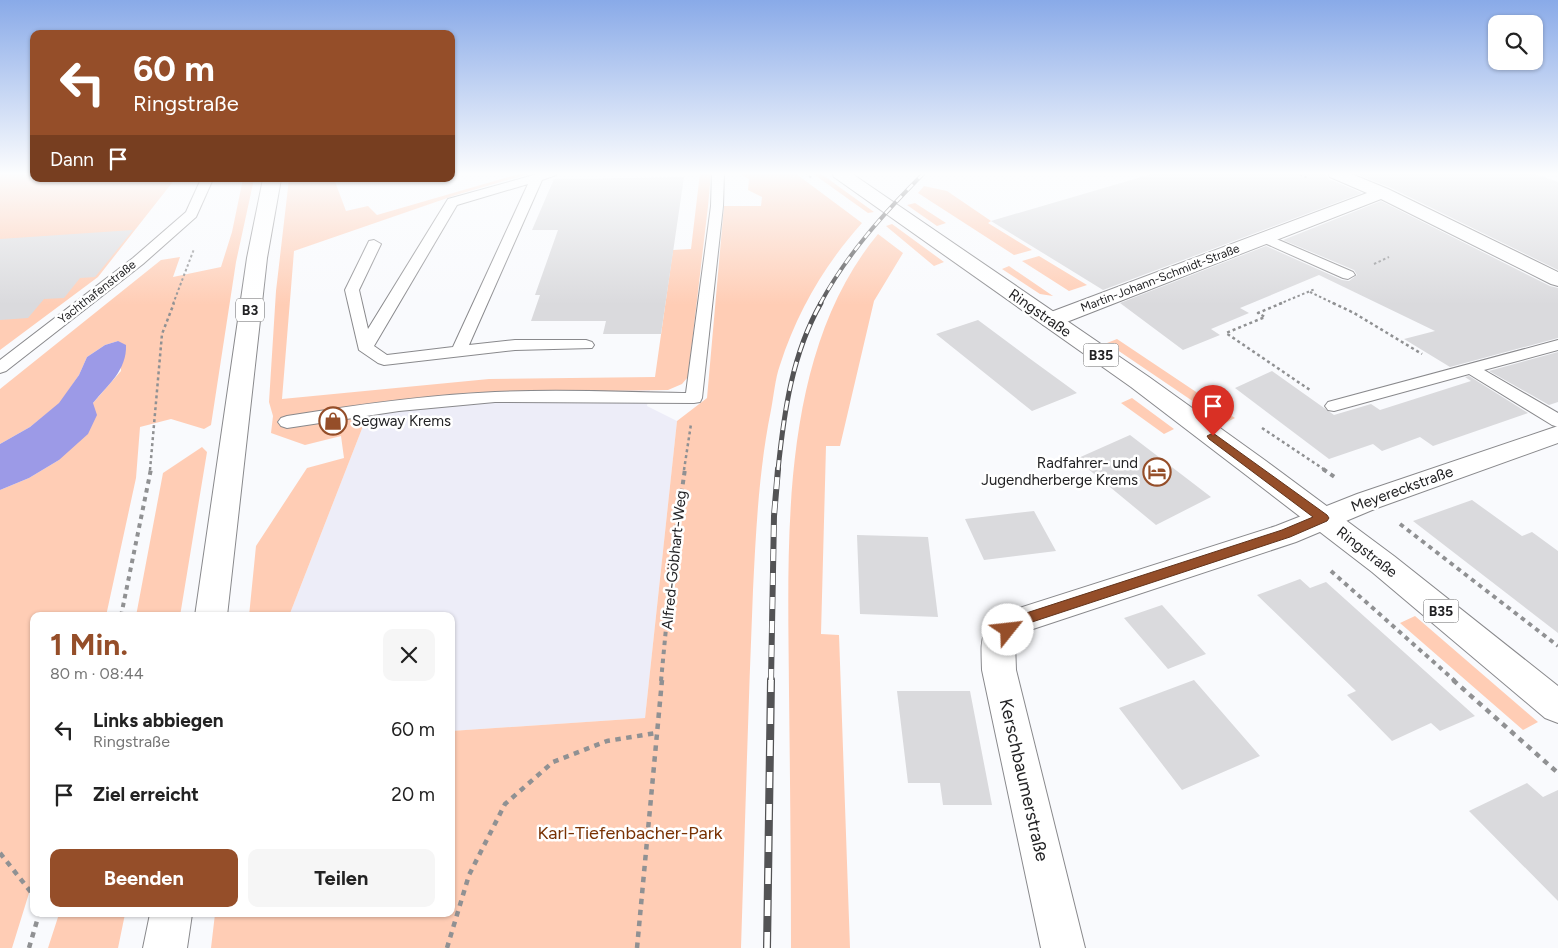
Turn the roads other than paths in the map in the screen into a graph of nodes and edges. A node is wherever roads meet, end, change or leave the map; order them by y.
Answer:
1 (188, 217) edge
2 (265, 217) edge
3 (443, 217) edge
4 (519, 217) edge
5 (716, 217) edge
6 (904, 217) edge
7 (1320, 217) edge
8 (1431, 217) edge
9 (1266, 238) junction
10 (374, 244) dead end
11 (1348, 275) road end
12 (1558, 280) edge
13 (1051, 320) junction
14 (586, 345) dead end
15 (1558, 345) edge
16 (365, 347) junction
17 (459, 351) junction
18 (0, 368) edge
19 (1462, 371) junction
20 (1334, 406) road end
21 (1558, 421) edge
22 (286, 422) dead end
23 (1558, 434) edge
24 (1322, 518) junction
25 (212, 612) edge
26 (1019, 621) joint
27 (1558, 707) edge
28 (170, 917) edge
29 (165, 948) edge
30 (1063, 948) edge

1 - 18 lane, Yachthafenstraße
2 - 25 main road, B3
3 - 16 lane
4 - 17 lane
5 - 22 lane
6 - 13 main road, Ringstraße / B35
7 - 9 main road, Martin-Johann-Schmidt-Straße
8 - 12 main road
9 - 11 lane
9 - 13 main road, Martin-Johann-Schmidt-Straße
10 - 16 lane
13 - 24 main road, Ringstraße / B35
14 - 17 lane
15 - 19 lane
16 - 17 lane
19 - 20 lane
19 - 21 lane
23 - 24 main road, Meyereckstraße
24 - 26 main road, Meyereckstraße
24 - 27 main road, Ringstraße / B35
26 - 30 main road, Kerschbaumerstraße
28 - 29 main road

